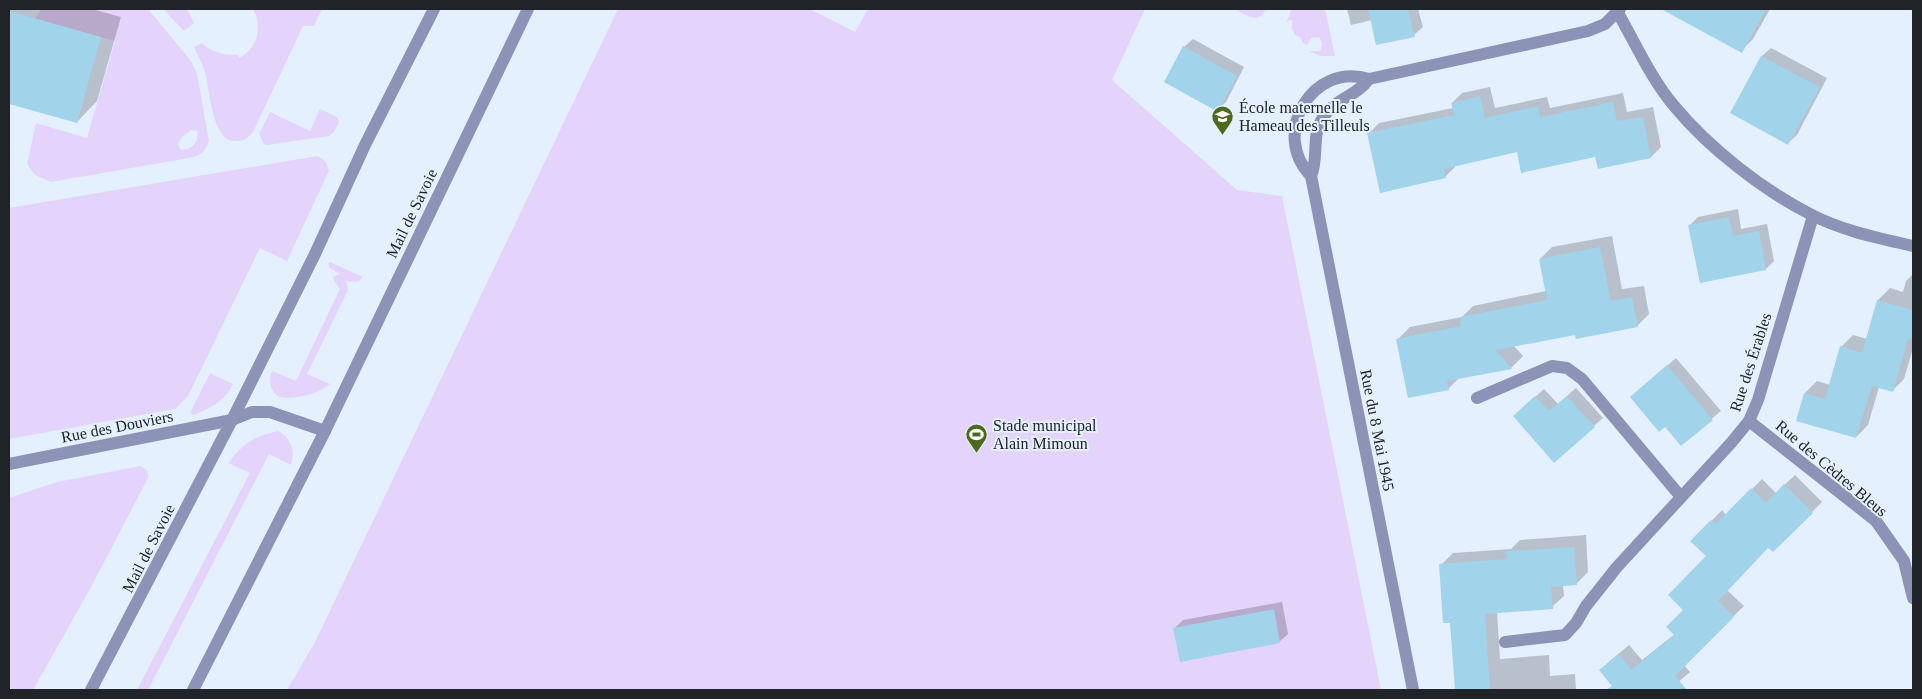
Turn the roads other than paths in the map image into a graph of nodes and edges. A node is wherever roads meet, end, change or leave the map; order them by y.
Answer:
1 (434, 9) edge
2 (528, 9) edge
3 (1619, 11) edge
4 (1369, 79) junction
5 (1311, 176) junction
6 (1813, 216) junction
7 (1913, 246) edge
8 (1477, 398) dead end
9 (232, 420) junction
10 (1749, 421) junction
11 (325, 431) junction
12 (9, 464) edge
13 (1681, 497) junction
14 (1913, 598) edge
15 (1505, 642) dead end
16 (91, 690) edge
17 (193, 690) edge
18 (1413, 690) edge

1 - 9 street, Mail de Savoie
2 - 11 street, Mail de Savoie
3 - 4 street, Rue du 8 Mai 1945
3 - 6 street
4 - 5 street, Rue du 8 Mai 1945
4 - 5 street, Rue du 8 Mai 1945
5 - 18 street, Rue du 8 Mai 1945
6 - 7 street
6 - 10 street, Rue des Érables
8 - 13 street
9 - 11 street
9 - 12 street, Rue des Douviers
9 - 16 street, Mail de Savoie
10 - 13 street, Rue des Érables
10 - 14 street, Rue des Cèdres Bleus
11 - 17 street, Mail de Savoie
13 - 15 street, Rue des Érables

